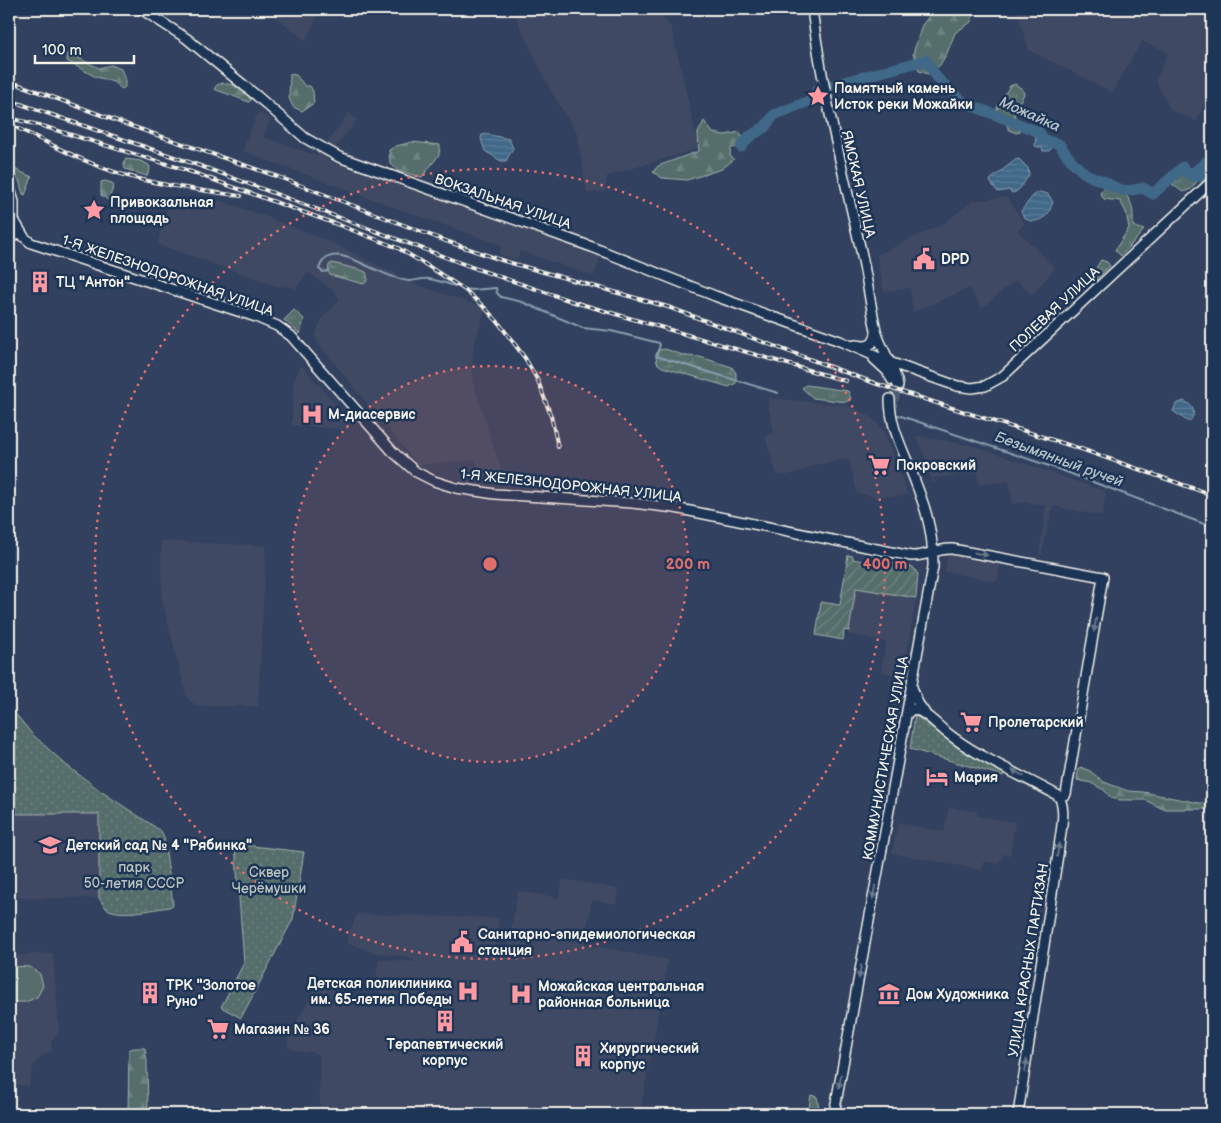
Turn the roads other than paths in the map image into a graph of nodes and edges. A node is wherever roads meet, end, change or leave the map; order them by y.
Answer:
1 (141, 9) edge
2 (812, 9) edge
3 (1212, 181) edge
4 (9, 185) edge
5 (13, 230) edge
6 (876, 331) junction
7 (843, 342) junction
8 (868, 353) junction
9 (889, 362) junction
10 (920, 374) junction
11 (894, 384) junction
12 (892, 400) tunnel mouth
13 (933, 552) junction
14 (912, 687) junction
15 (906, 715) junction
16 (929, 718) junction
17 (1063, 796) junction
18 (834, 1114) edge
19 (1018, 1114) edge

1 - 7 main road, ВОКЗАЛЬНАЯ УЛИЦА
2 - 6 main road, ЯМСКАЯ УЛИЦА
3 - 10 main road, ПОЛЕВАЯ УЛИЦА
4 - 5 main road, 1-Я ЖЕЛЕЗНОДОРОЖНАЯ УЛИЦА
5 - 13 main road, 1-Я ЖЕЛЕЗНОДОРОЖНАЯ УЛИЦА
6 - 7 main road
6 - 9 main road, ЯМСКАЯ УЛИЦА
7 - 8 main road, ВОКЗАЛЬНАЯ УЛИЦА
8 - 9 main road, ВОКЗАЛЬНАЯ УЛИЦА
8 - 11 main road
9 - 10 main road, ПОЛЕВАЯ УЛИЦА
9 - 11 main road, ЯМСКАЯ УЛИЦА
10 - 11 main road
12 - 13 main road, КОММУНИСТИЧЕСКАЯ УЛИЦА
13 - 14 main road, КОММУНИСТИЧЕСКАЯ УЛИЦА
13 -> 17 main road, 1-Я ЖЕЛЕЗНОДОРОЖНАЯ УЛИЦА
14 - 15 main road, КОММУНИСТИЧЕСКАЯ УЛИЦА
14 - 16 main road
15 - 16 main road
15 -> 18 main road, КОММУНИСТИЧЕСКАЯ УЛИЦА
17 -> 16 main road
19 -> 17 main road, УЛИЦА КРАСНЫХ ПАРТИЗАН

